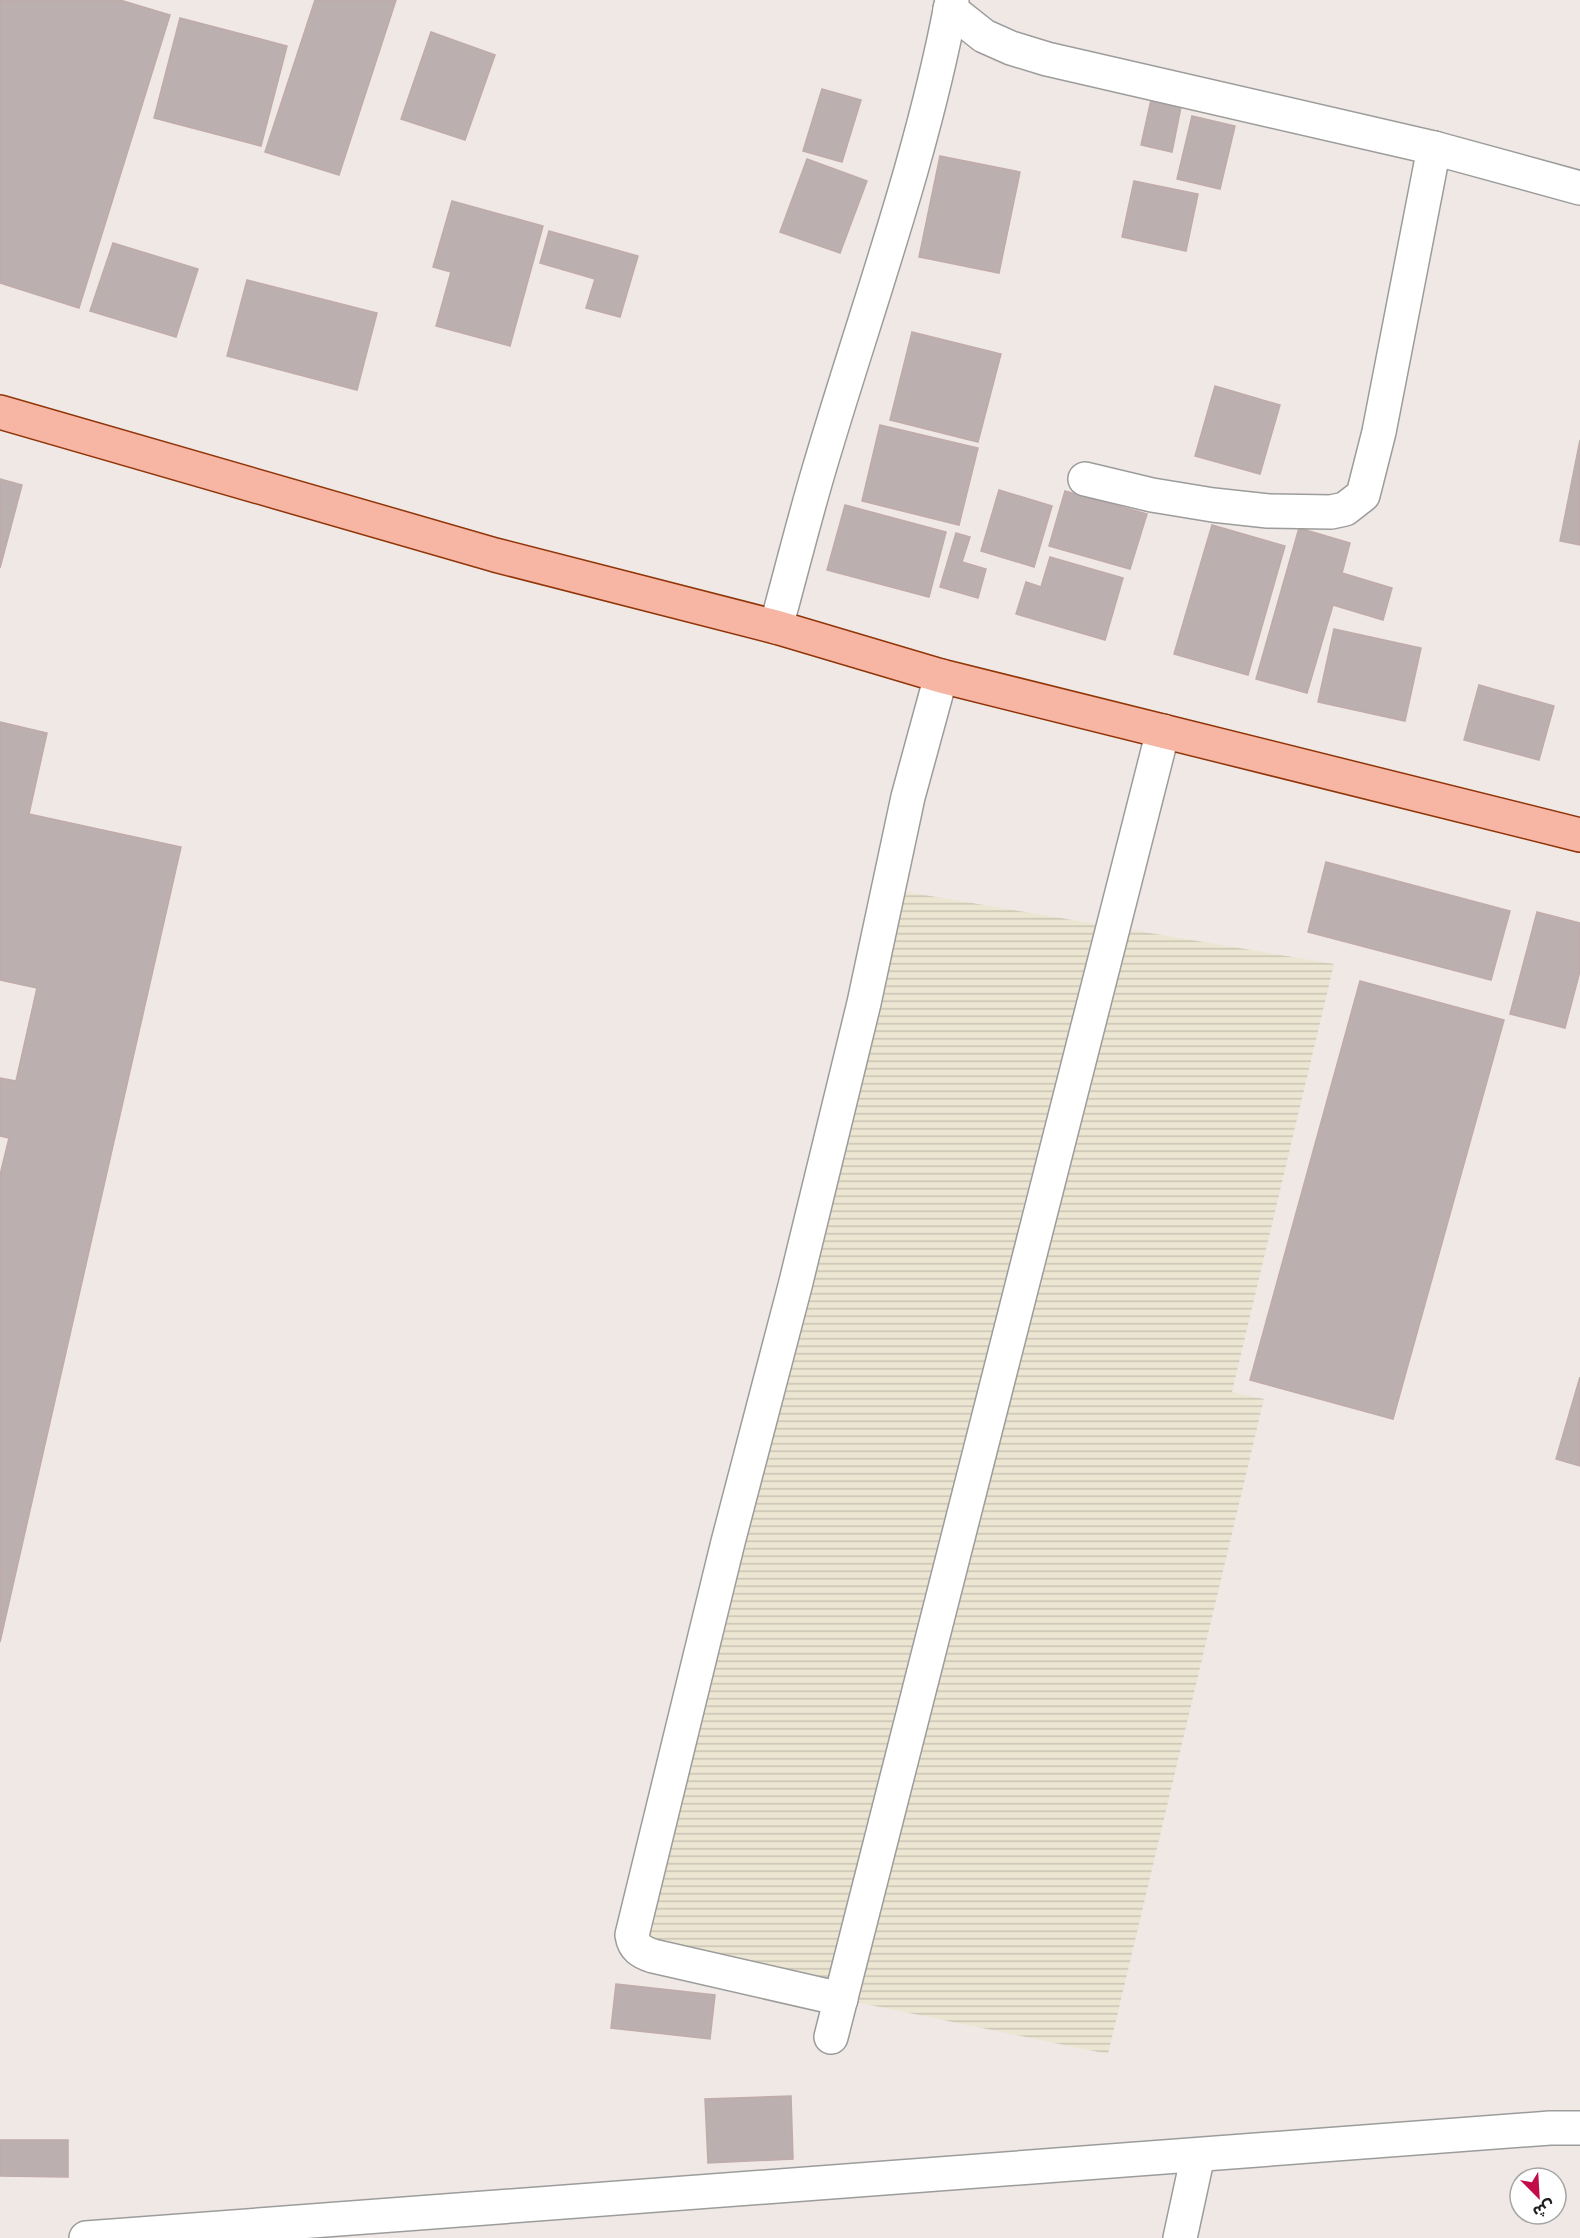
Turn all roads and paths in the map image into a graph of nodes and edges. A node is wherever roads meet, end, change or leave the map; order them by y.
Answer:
1 (951, 4) edge
2 (1434, 148) junction
3 (1580, 188) edge
4 (0, 412) edge
5 (1085, 479) dead end
6 (776, 627) junction
7 (941, 676) junction
8 (1163, 731) junction
9 (1580, 835) edge
10 (841, 1999) junction
11 (831, 2037) dead end
12 (1580, 2128) edge
13 (1198, 2155) junction
14 (86, 2238) edge
15 (1180, 2238) edge

1 - 2 street
1 - 6 street
2 - 3 street
2 - 5 street
4 - 6 main road
6 - 7 main road
7 - 8 main road
7 - 10 street
8 - 9 main road
8 - 10 street
10 - 11 street
12 - 13 street
13 - 14 street
13 - 15 street

